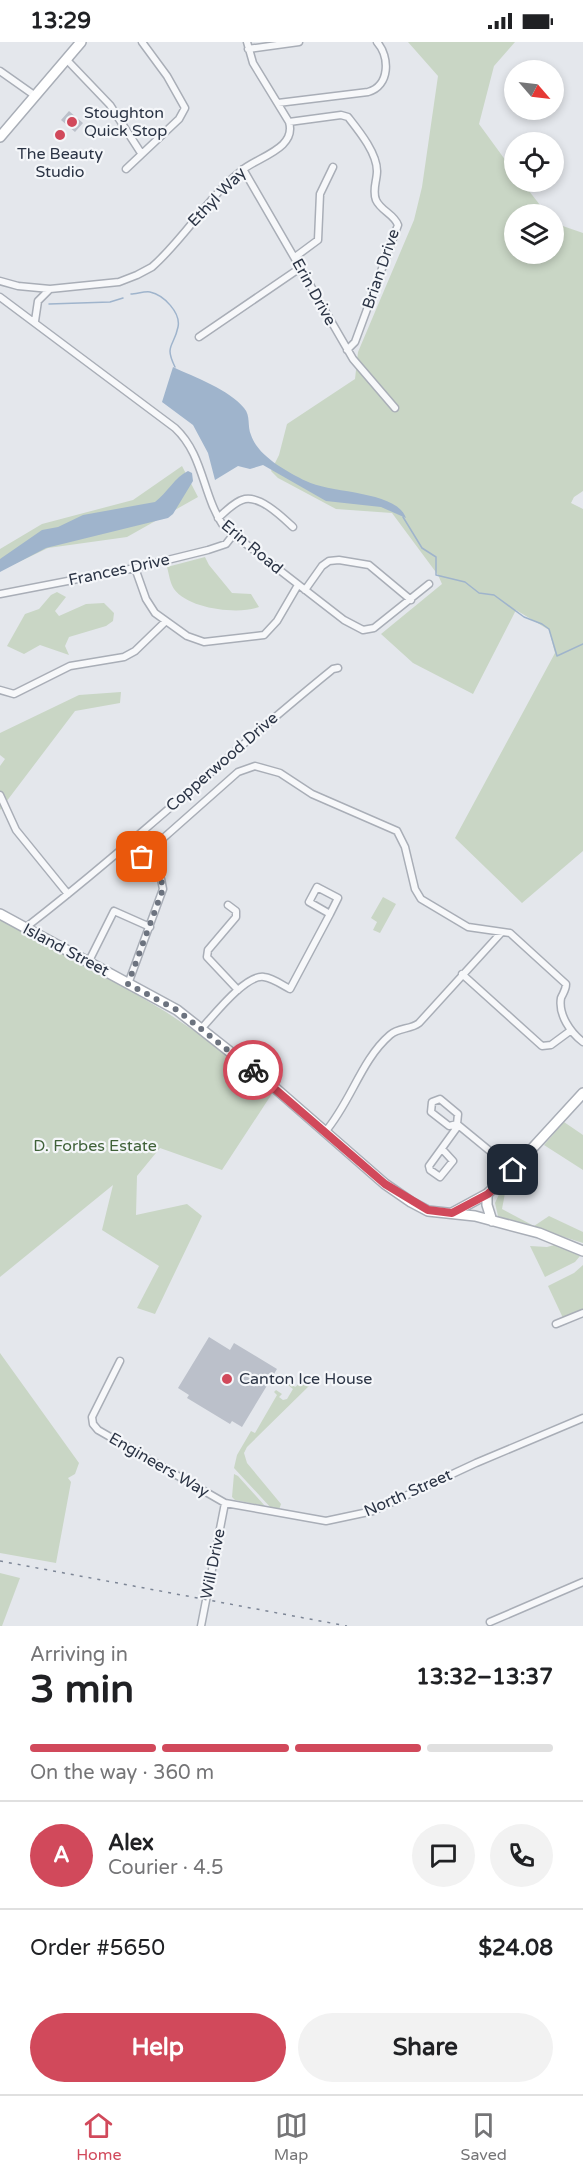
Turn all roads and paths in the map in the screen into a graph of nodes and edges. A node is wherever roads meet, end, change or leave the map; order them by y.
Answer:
1 (142, 42) edge
2 (299, 42) edge
3 (377, 42) edge
4 (78, 43) edge
5 (248, 45) edge
6 (66, 59) junction
7 (0, 71) edge
8 (34, 96) junction
9 (278, 103) junction
10 (289, 122) junction
11 (0, 137) edge
12 (141, 153) junction
13 (333, 167) dead end
14 (243, 168) junction
15 (126, 169) dead end
16 (295, 257) junction
17 (300, 268) junction
18 (0, 281) edge
19 (50, 289) junction
20 (0, 297) edge
21 (35, 321) junction
22 (200, 337) dead end
23 (347, 350) junction
24 (395, 408) dead end
25 (218, 518) junction
26 (292, 527) dead end
27 (233, 535) junction
28 (135, 568) junction
29 (429, 584) dead end
30 (298, 585) junction
31 (305, 590) junction
32 (0, 594) edge
33 (411, 600) junction
34 (166, 621) junction
35 (338, 668) dead end
36 (0, 690) edge
37 (0, 795) edge
38 (68, 894) junction
39 (228, 904) dead end
40 (0, 914) edge
41 (330, 914) junction
42 (150, 927) junction
43 (25, 928) junction
44 (501, 933) junction
45 (88, 963) junction
46 (462, 974) junction
47 (128, 984) junction
48 (238, 990) junction
49 (202, 1028) junction
50 (570, 1031) junction
51 (583, 1042) edge
52 (583, 1094) edge
53 (458, 1124) junction
54 (325, 1132) junction
55 (441, 1149) junction
56 (513, 1170) junction
57 (488, 1194) junction
58 (452, 1213) junction
59 (492, 1221) junction
60 (583, 1251) edge
61 (583, 1313) edge
62 (556, 1324) dead end
63 (120, 1361) dead end
64 (583, 1418) edge
65 (225, 1503) junction
66 (583, 1582) edge
67 (490, 1622) dead end
68 (201, 1626) edge

1 - 12 street
2 - 5 street
3 - 9 street
4 - 6 street
5 - 9 street
6 - 8 street
6 - 12 street
7 - 8 street
8 - 11 street
9 - 10 street
10 - 14 street, Ethyl Way
10 - 23 street, Brian Drive
12 - 15 street
13 - 16 street
14 - 16 street, Erin Drive
14 - 19 street, Ethyl Way
16 - 17 street, Erin Drive
17 - 22 street
17 - 23 street, Erin Drive
18 - 19 street, Ethyl Way
19 - 21 street
20 - 21 street, Erin Road
21 - 25 street, Erin Road
23 - 24 street, Erin Drive
25 - 26 street
25 - 27 street, Erin Road
27 - 28 street, Frances Drive
27 - 30 street, Erin Road
28 - 32 street, Frances Drive
28 - 34 street
29 - 33 street, Erin Road
30 - 31 street, Erin Road
30 - 34 street
31 - 33 street, Erin Road
31 - 33 street
34 - 36 street
35 - 38 street, Copperwood Drive
37 - 38 street
38 - 43 street, Copperwood Drive
39 - 48 street
40 - 43 street, Island Street
41 - 41 street
41 - 48 street
42 - 44 street
42 - 45 street
42 - 47 street
43 - 45 street, Island Street
44 - 46 street
44 - 50 street
45 - 47 street, Island Street
46 - 50 street
46 - 54 street
47 - 49 street, Island Street
48 - 49 street
49 - 54 street, Island Street
50 - 51 street
52 - 56 street
53 - 53 street
53 - 55 street
53 - 56 street
54 - 58 street, Island Street
55 - 55 street
56 - 57 street
57 - 58 street
57 - 59 street
58 - 59 street, Island Street
59 - 60 street, Island Street
61 - 62 street
63 - 65 street, Engineers Way
64 - 65 street, North Street
65 - 68 street, Will Drive
66 - 67 street

